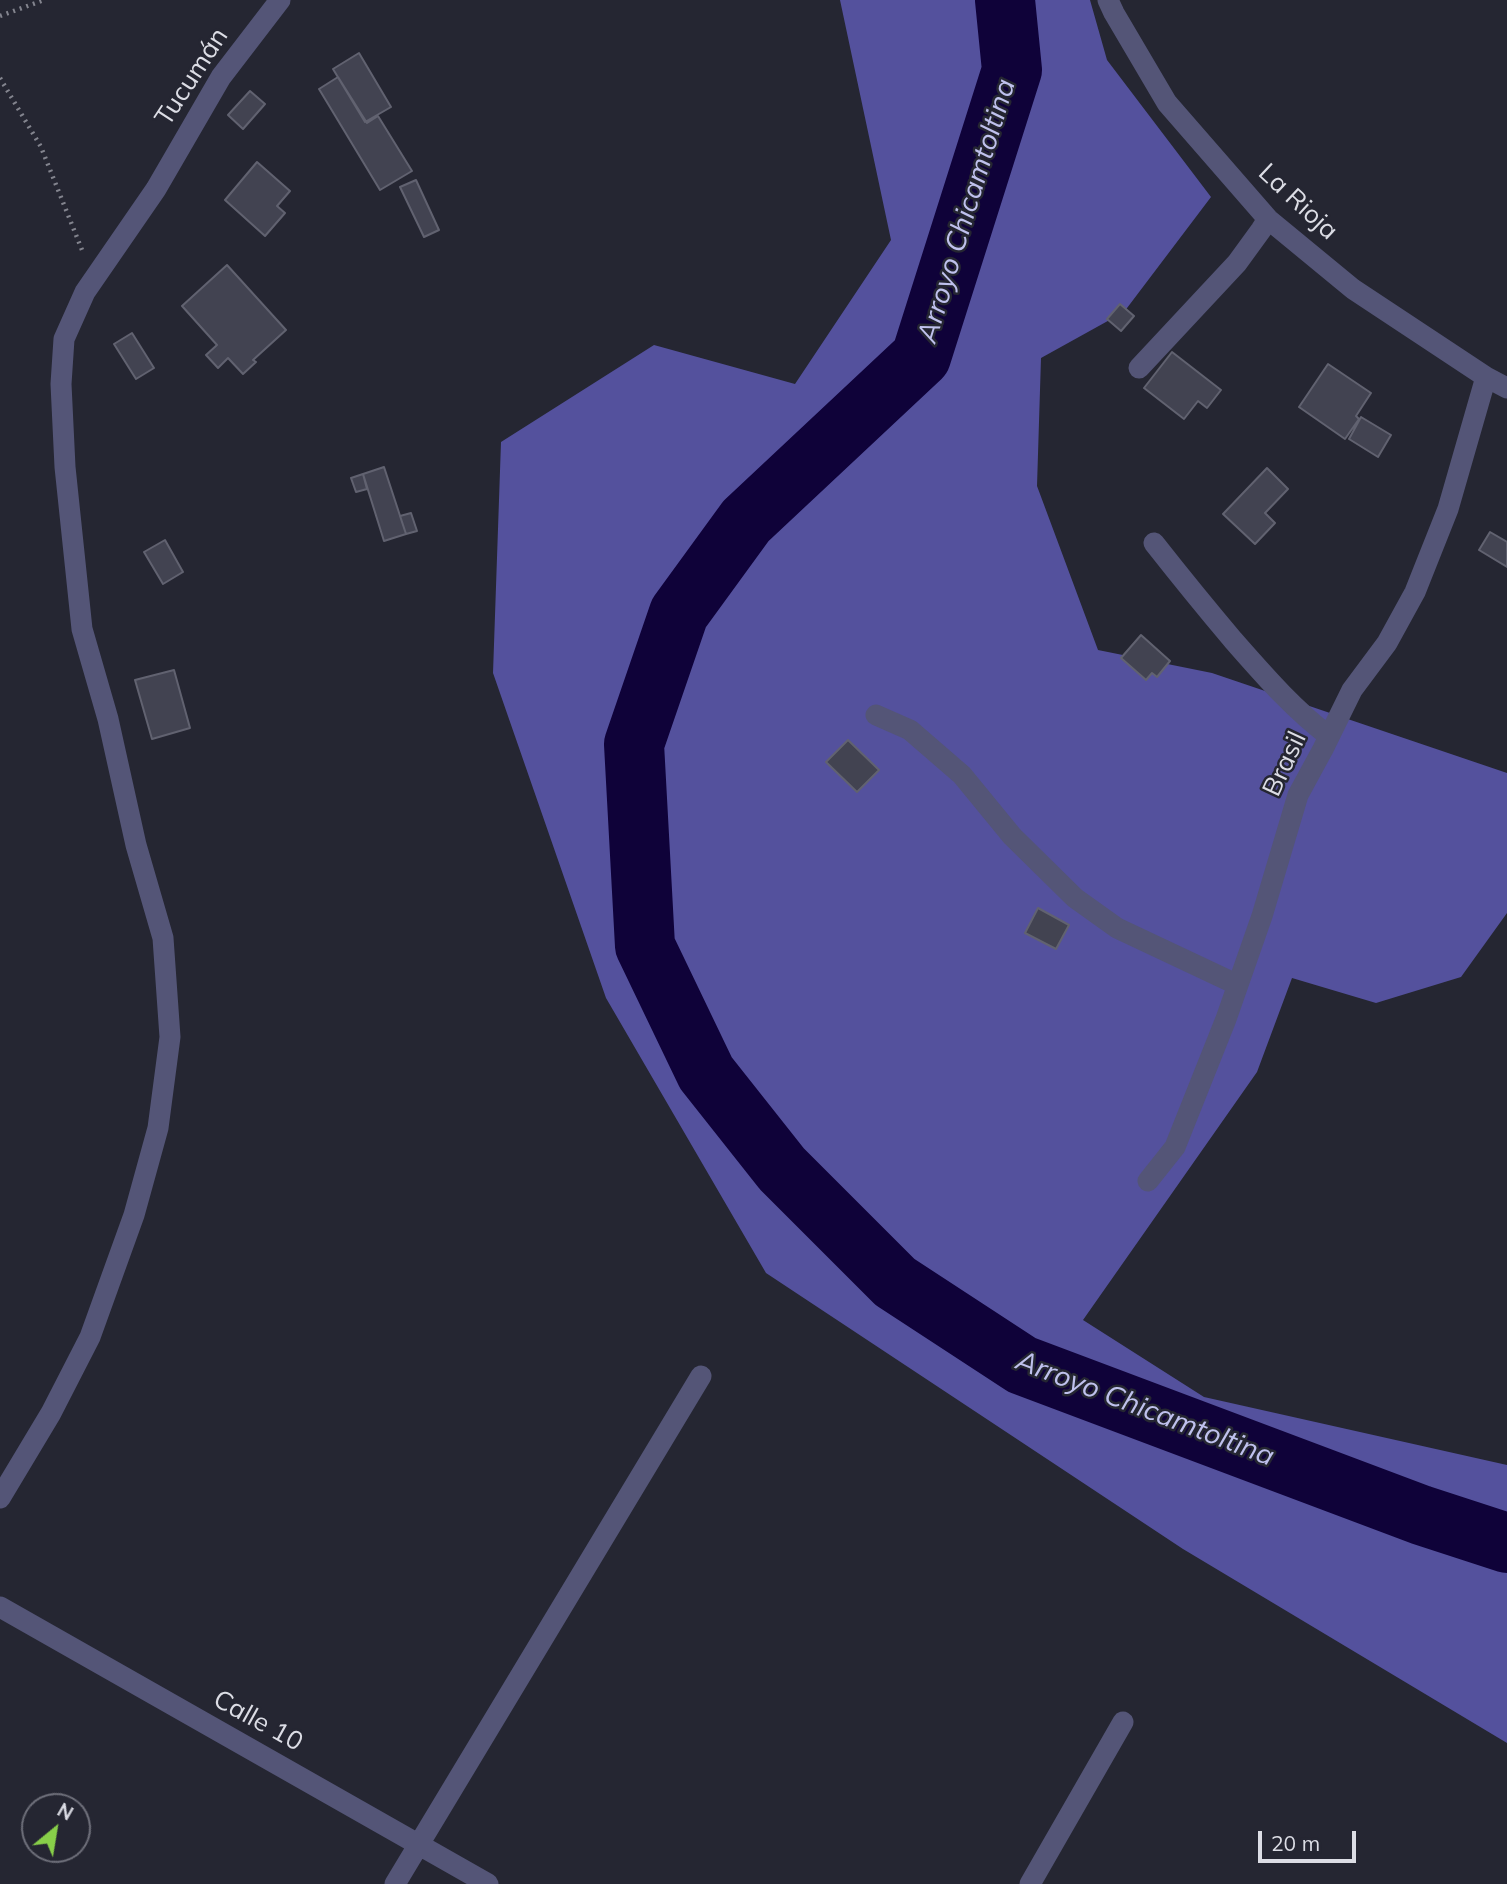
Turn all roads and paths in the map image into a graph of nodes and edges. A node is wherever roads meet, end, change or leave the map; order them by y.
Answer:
1 (44, 0) edge
2 (280, 0) edge
3 (1108, 0) edge
4 (0, 16) edge
5 (0, 78) edge
6 (1268, 219) junction
7 (94, 280) junction
8 (1139, 368) dead end
9 (1486, 377) junction
10 (1507, 388) edge
11 (1154, 543) dead end
12 (876, 715) dead end
13 (1329, 736) junction
14 (1238, 985) junction
15 (1148, 1181) dead end
16 (701, 1376) dead end
17 (0, 1498) edge
18 (0, 1607) edge
19 (1123, 1722) dead end
20 (419, 1844) junction
21 (396, 1884) edge
22 (488, 1884) edge
23 (1030, 1884) edge

1 - 4 path
2 - 7 street, Tucumán
3 - 6 street, La Rioja
5 - 7 path
6 - 8 street
6 - 9 street, La Rioja
7 - 17 street, Tucumán
9 - 10 street, La Rioja
9 - 13 street, Brasil
11 - 13 street
12 - 14 street
13 - 14 street, Brasil
14 - 15 street, Brasil
16 - 20 street
18 - 20 street, Calle 10
19 - 23 street
20 - 21 street
20 - 22 street, Calle 10

